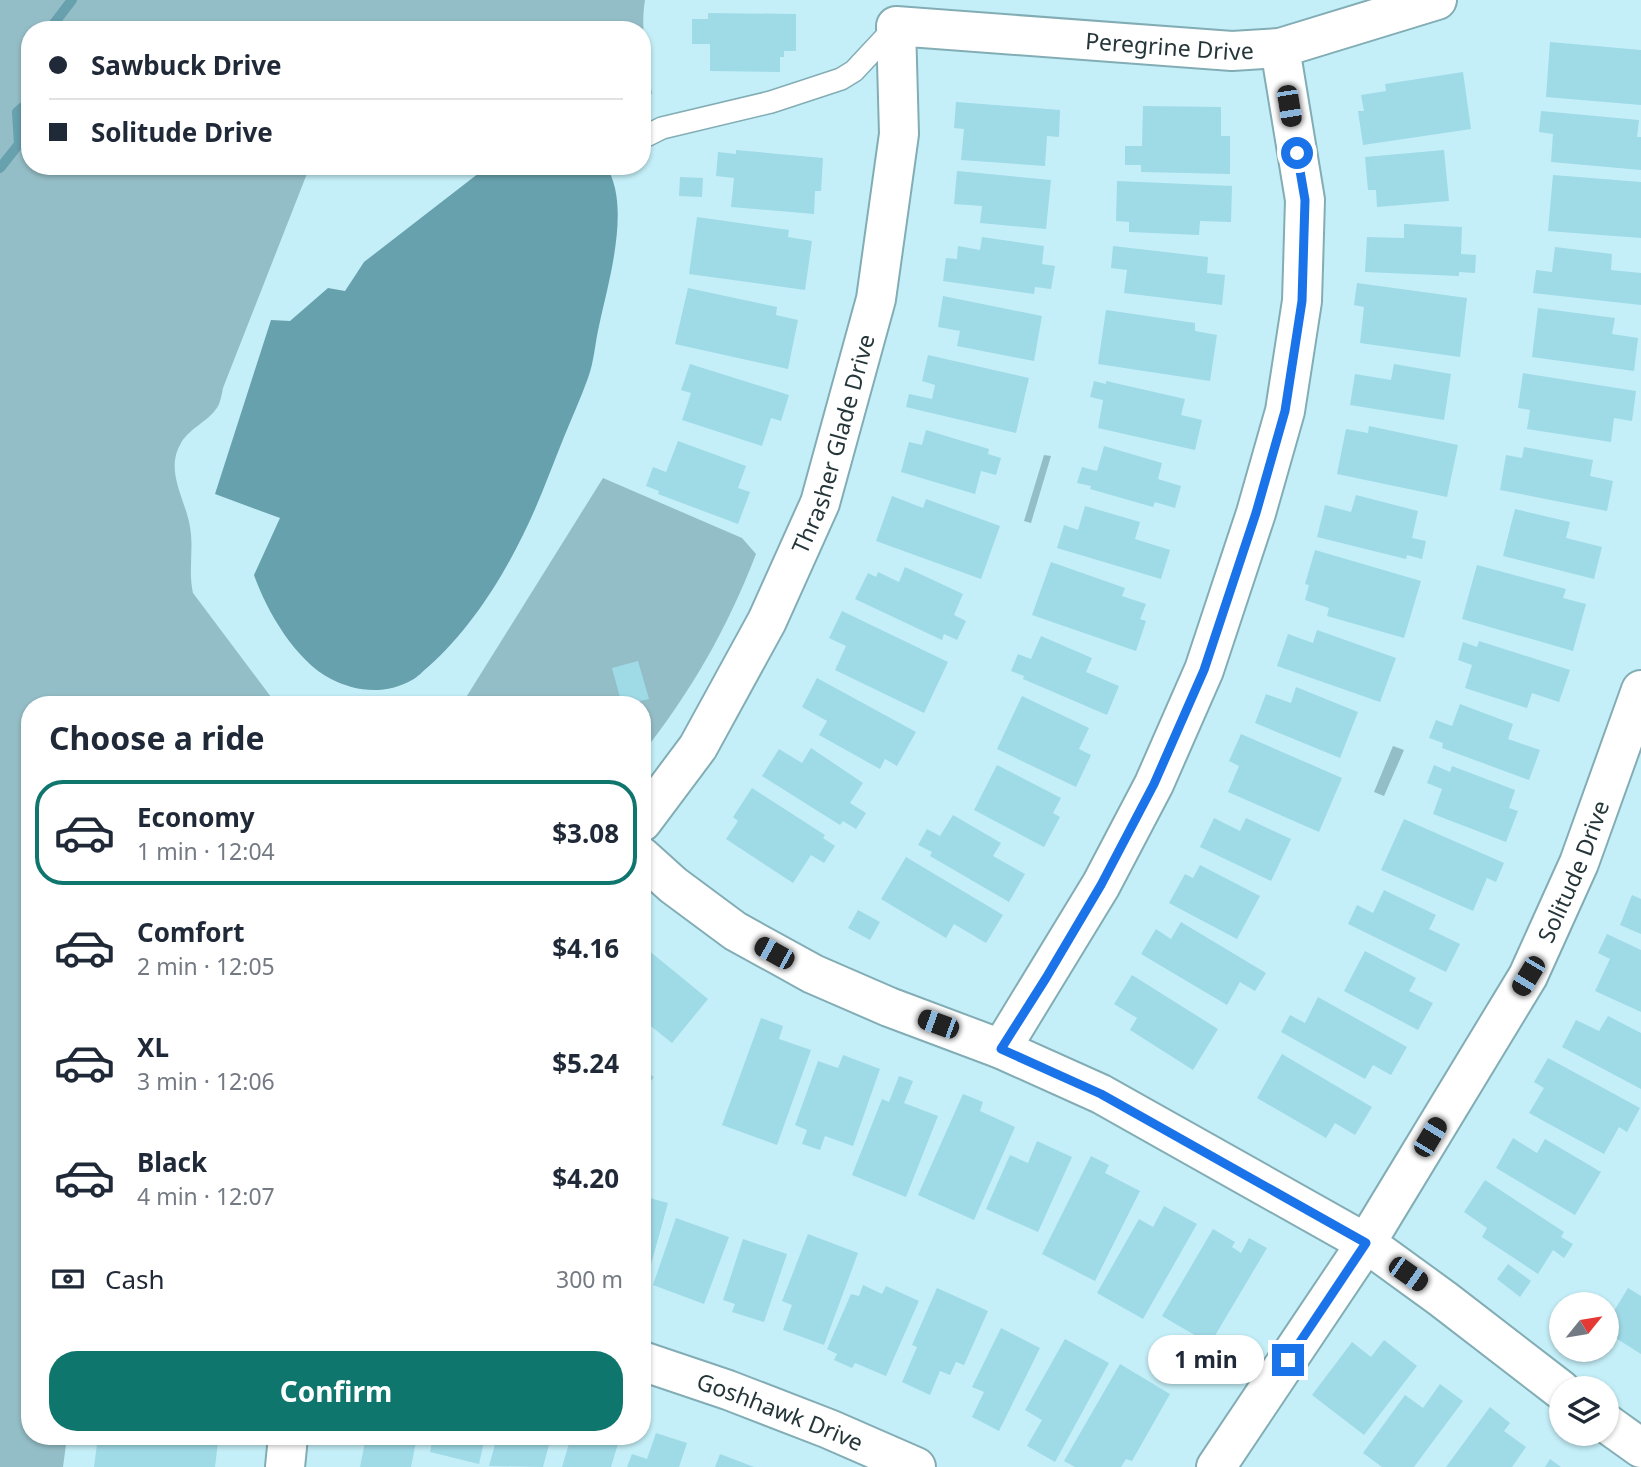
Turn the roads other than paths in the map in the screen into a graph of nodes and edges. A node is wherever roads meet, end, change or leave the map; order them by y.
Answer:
1 (1437, 0) edge
2 (896, 26) junction
3 (1280, 48) junction
4 (651, 134) edge
5 (1641, 690) edge
6 (651, 809) edge
7 (651, 865) edge
8 (1001, 1049) junction
9 (1366, 1243) junction
10 (651, 1364) edge
11 (1549, 1381) edge
12 (1619, 1432) edge
13 (287, 1445) edge
14 (1641, 1448) edge
15 (285, 1467) edge
16 (916, 1467) edge
17 (1216, 1467) edge

1 - 3 street, Peregrine Drive
2 - 3 street, Peregrine Drive
2 - 4 lane
2 - 6 street, Thrasher Glade Drive
3 - 8 street
5 - 9 street, Solitude Drive
7 - 8 street
8 - 9 street
9 - 11 street
9 - 17 street, Solitude Drive
10 - 16 street, Goshhawk Drive
12 - 14 street
13 - 15 street

